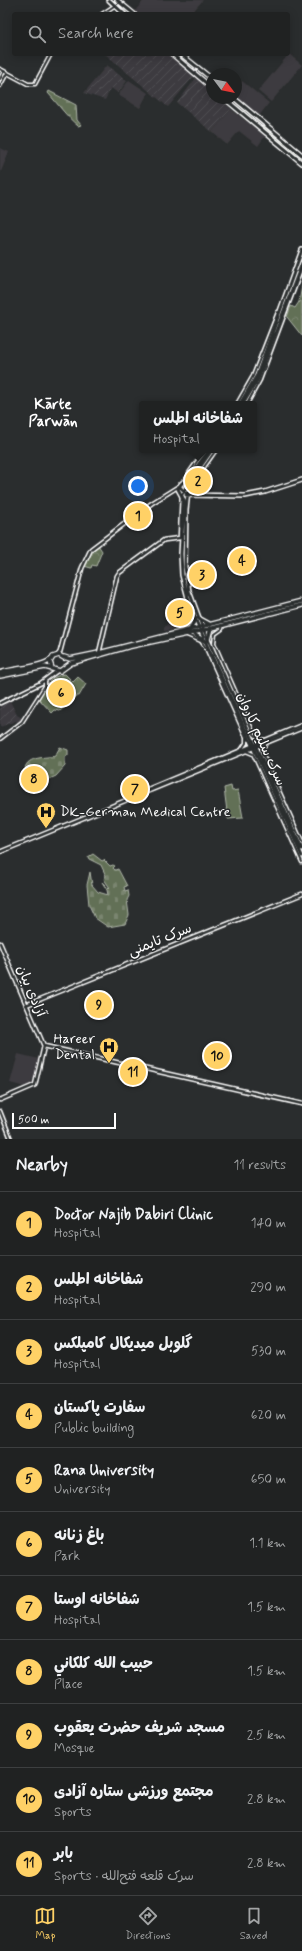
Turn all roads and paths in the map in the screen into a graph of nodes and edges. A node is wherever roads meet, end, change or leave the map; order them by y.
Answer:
1 (110, 1) edge
2 (118, 1) edge
3 (115, 7) junction
4 (106, 12) edge
5 (121, 12) edge
6 (132, 12) edge
7 (50, 56) edge
8 (174, 56) edge
9 (184, 56) edge
10 (0, 69) edge
11 (5, 71) junction
12 (206, 74) edge
13 (0, 79) edge
14 (206, 83) edge
15 (0, 86) edge
16 (231, 104) edge
17 (241, 104) edge
18 (262, 121) junction
19 (258, 126) junction
20 (302, 155) edge
21 (302, 163) edge
22 (302, 250) edge
23 (302, 265) edge
24 (291, 283) junction
25 (291, 294) junction
26 (272, 337) junction
27 (239, 401) edge
28 (242, 401) edge
29 (245, 401) edge
30 (249, 401) edge
31 (204, 453) edge
32 (207, 453) edge
33 (210, 453) edge
34 (214, 453) edge
35 (189, 473) dead end
36 (193, 478) junction
37 (302, 480) edge
38 (179, 486) junction
39 (184, 490) junction
40 (187, 494) junction
41 (182, 495) junction
42 (302, 601) edge
43 (302, 605) edge
44 (197, 618) junction
45 (223, 625) junction
46 (211, 626) junction
47 (201, 629) junction
48 (191, 631) junction
49 (185, 634) junction
50 (207, 641) junction
51 (99, 654) junction
52 (57, 655) junction
53 (64, 657) junction
54 (50, 660) junction
55 (65, 667) junction
56 (52, 668) junction
57 (57, 671) junction
58 (0, 675) edge
59 (49, 677) junction
60 (45, 680) junction
61 (0, 703) edge
62 (302, 726) edge
63 (250, 736) junction
64 (0, 739) edge
65 (267, 741) junction
66 (254, 746) junction
67 (243, 750) junction
68 (259, 757) junction
69 (290, 826) junction
70 (302, 842) edge
71 (302, 849) edge
72 (0, 852) edge
73 (302, 856) edge
74 (302, 862) edge
75 (302, 894) edge
76 (0, 945) edge
77 (26, 1006) junction
78 (44, 1046) junction
79 (0, 1100) edge
80 (302, 1104) edge
81 (0, 1111) edge
82 (11, 1139) edge

1 - 2 main road
1 - 3 main road
2 - 3 street
2 - 6 main road
3 - 4 street
3 - 5 main road
7 - 11 street
8 - 14 main road
9 - 12 main road
10 - 11 street
11 - 13 street
11 - 15 street
16 - 19 main road
17 - 18 main road
18 - 19 main road
18 - 20 main road
19 - 21 main road
22 - 24 main road
23 - 25 main road
24 - 26 main road
24 - 27 street
25 - 26 main road
25 - 30 street
26 - 28 main road
26 - 29 main road
31 - 35 street
32 - 38 main road
33 - 36 main road
34 - 36 street
36 - 39 main road
36 - 40 main road
37 - 40 main road
38 - 39 main road
38 - 41 main road
38 - 52 main road
39 - 40 main road
39 - 41 main road
40 - 41 main road
40 - 44 main road
41 - 44 main road
41 - 51 main road
42 - 46 highway
43 - 45 highway
44 - 46 highway
44 - 47 main road
44 - 48 highway
45 - 46 highway
45 - 63 street
46 - 47 highway
46 - 50 highway
47 - 48 highway
47 - 50 main road
48 - 49 highway
48 - 50 highway
48 - 51 highway
49 - 51 highway
49 - 63 street
50 - 63 main road
51 - 53 highway
51 - 55 highway
52 - 53 highway
52 - 54 highway
53 - 55 highway
54 - 56 highway
54 - 58 highway
55 - 57 highway
56 - 57 highway
56 - 58 highway
56 - 59 main road
57 - 59 main road
59 - 60 main road
60 - 61 main road
60 - 64 street
62 - 65 main road
63 - 65 street
63 - 66 main road
63 - 67 street
65 - 66 main road
65 - 68 street
66 - 67 main road
66 - 68 main road
67 - 68 street
67 - 72 main road
68 - 69 main road
68 - 70 street
68 - 74 street
69 - 71 main road
69 - 73 main road
75 - 77 main road, سرک تایمنی
76 - 77 main road, آزادی بیان
77 - 78 main road, آزادی بیان
78 - 79 main road
78 - 80 main road
81 - 82 street

